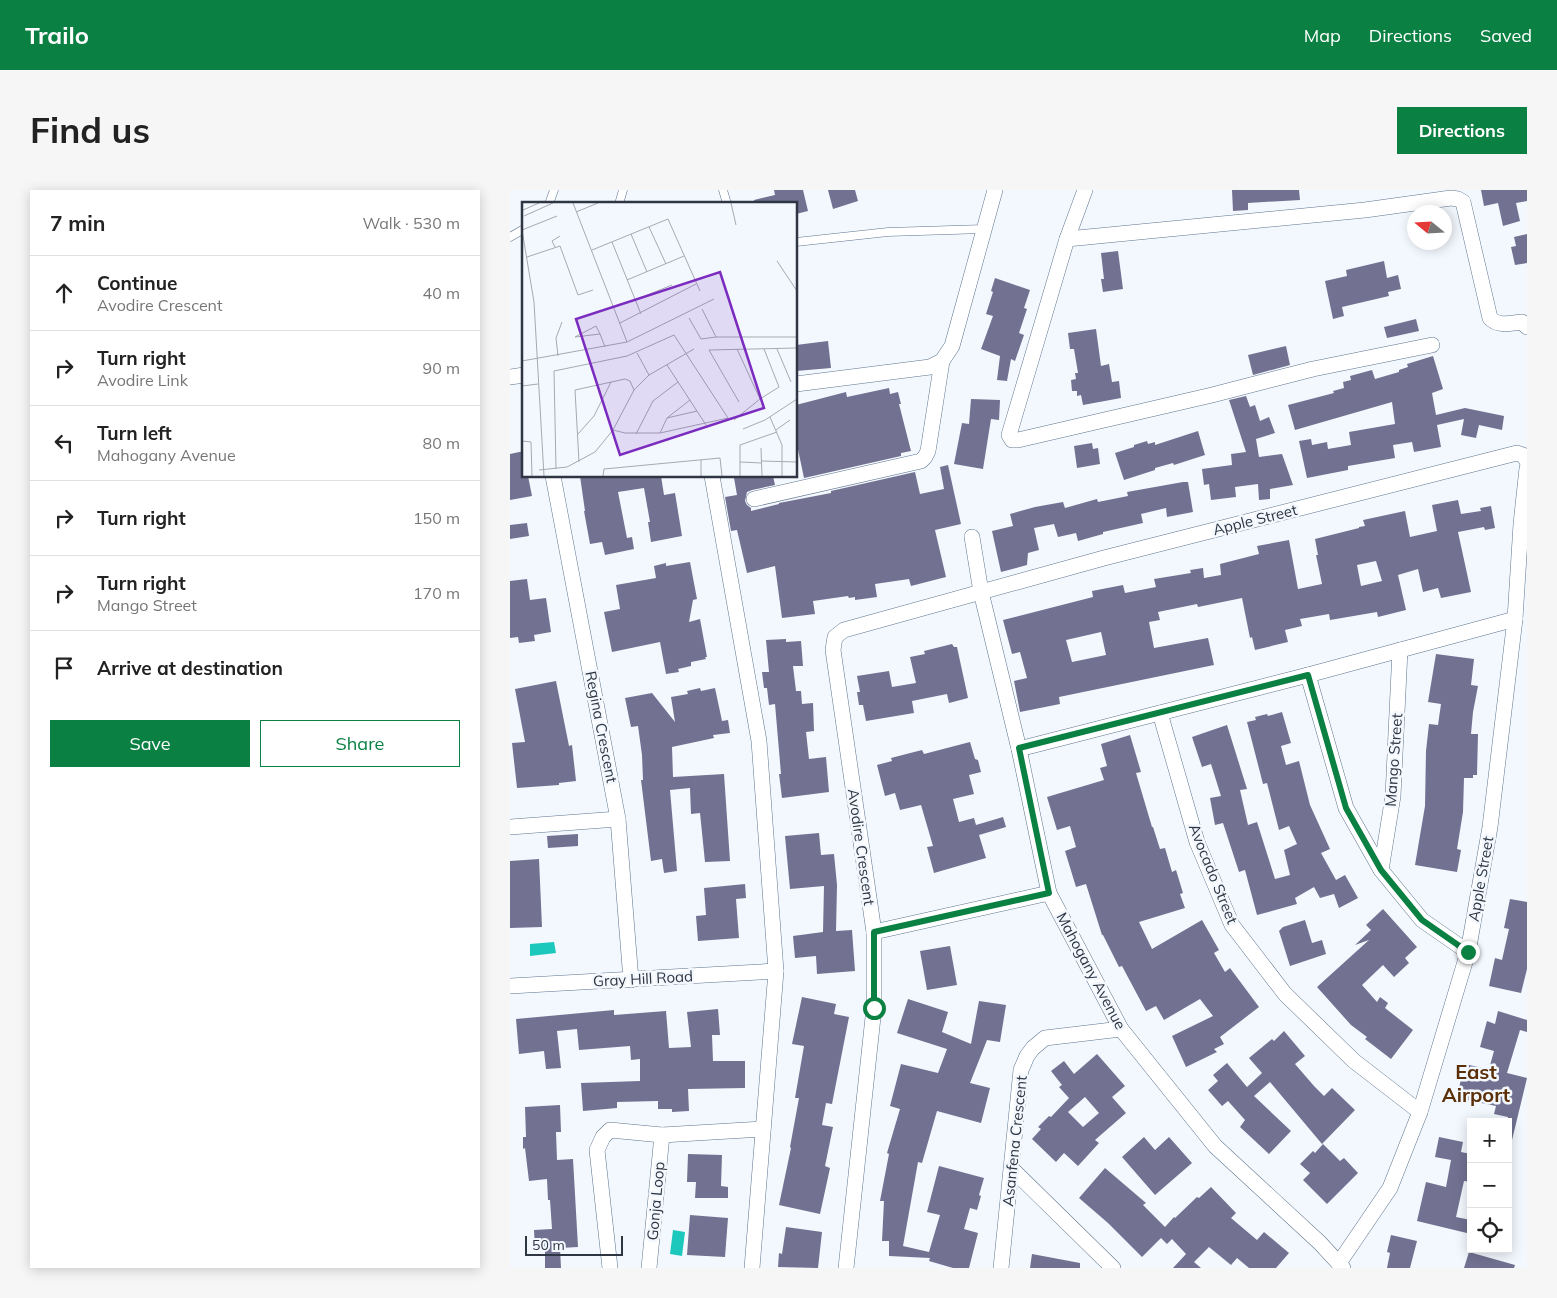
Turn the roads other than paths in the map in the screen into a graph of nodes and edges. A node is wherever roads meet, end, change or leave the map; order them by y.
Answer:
1 (554, 190) edge
2 (995, 190) edge
3 (1085, 190) edge
4 (1458, 195) edge
5 (550, 202) edge
6 (984, 229) junction
7 (522, 230) edge
8 (510, 237) edge
9 (1067, 239) junction
10 (798, 242) edge
11 (1527, 327) edge
12 (1432, 345) dead end
13 (942, 361) junction
14 (798, 384) edge
15 (1527, 461) edge
16 (1527, 468) edge
17 (553, 478) edge
18 (712, 478) edge
19 (792, 483) edge
20 (754, 499) dead end
21 (972, 537) dead end
22 (981, 592) junction
23 (1515, 619) junction
24 (1400, 650) junction
25 (1308, 675) junction
26 (1160, 713) junction
27 (1019, 748) junction
28 (618, 818) junction
29 (510, 823) edge
30 (1381, 870) junction
31 (1049, 893) junction
32 (874, 932) junction
33 (1468, 952) junction
34 (776, 971) junction
35 (631, 980) junction
36 (510, 986) edge
37 (1121, 1029) junction
38 (1420, 1112) junction
39 (762, 1129) junction
40 (662, 1134) junction
41 (1012, 1169) junction
42 (1341, 1266) edge
43 (610, 1268) edge
44 (649, 1268) edge
45 (752, 1268) edge
46 (846, 1268) edge
47 (1001, 1268) edge
48 (1113, 1268) edge

1 - 5 lane
2 - 6 street
3 - 9 street
4 - 9 street
4 - 11 street
6 - 10 lane
6 - 13 street
7 - 8 lane
9 - 12 street
13 - 14 street
13 - 19 street
15 - 22 street, Apple Street
16 - 23 street, Apple Street
17 - 28 street, Regina Crescent
18 - 34 street
19 - 20 street
21 - 22 street, Mahogany Avenue
22 - 27 street, Mahogany Avenue
22 - 32 street, Avodire Crescent
23 - 24 street
23 - 33 street, Apple Street
24 - 25 street
24 - 30 street, Mango Street
25 - 26 street
25 - 30 street
26 - 27 street
26 - 38 street, Avocado Street
27 - 31 street, Mahogany Avenue
28 - 29 street
28 - 35 street, Regina Crescent
30 - 33 street
31 - 32 street
31 - 37 street, Mahogany Avenue
32 - 46 street, Avodire Crescent
33 - 38 street, Apple Street
34 - 35 street, Gray Hill Road
34 - 39 street
35 - 36 street, Gray Hill Road
37 - 41 street, Asanfena Crescent
37 - 42 street, Mahogany Avenue
38 - 42 street, Apple Street
39 - 40 street
39 - 45 street
40 - 43 street
40 - 44 street, Gonja Loop
41 - 47 street, Asanfena Crescent
41 - 48 street

